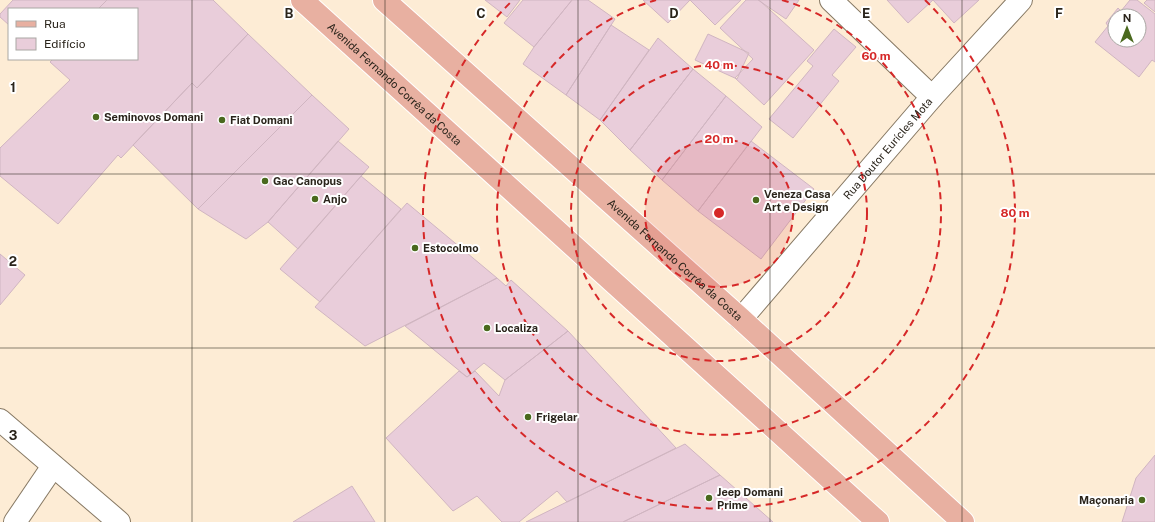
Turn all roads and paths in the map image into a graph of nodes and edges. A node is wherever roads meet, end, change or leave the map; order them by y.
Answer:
1 (302, 0) edge
2 (384, 0) edge
3 (831, 0) edge
4 (1022, 0) edge
5 (932, 97) junction
6 (742, 319) junction
7 (0, 420) edge
8 (54, 466) junction
9 (15, 522) edge
10 (119, 522) edge
11 (878, 522) edge
12 (963, 522) edge

1 - 11 main road, Avenida Fernando Corrêa da Costa
2 - 6 main road, Avenida Fernando Corrêa da Costa
3 - 5 street
4 - 5 street, Rua Doutor Eurícles Mota
5 - 6 street, Rua Doutor Eurícles Mota
6 - 12 main road, Avenida Fernando Corrêa da Costa
7 - 8 street
8 - 9 street
8 - 10 street

